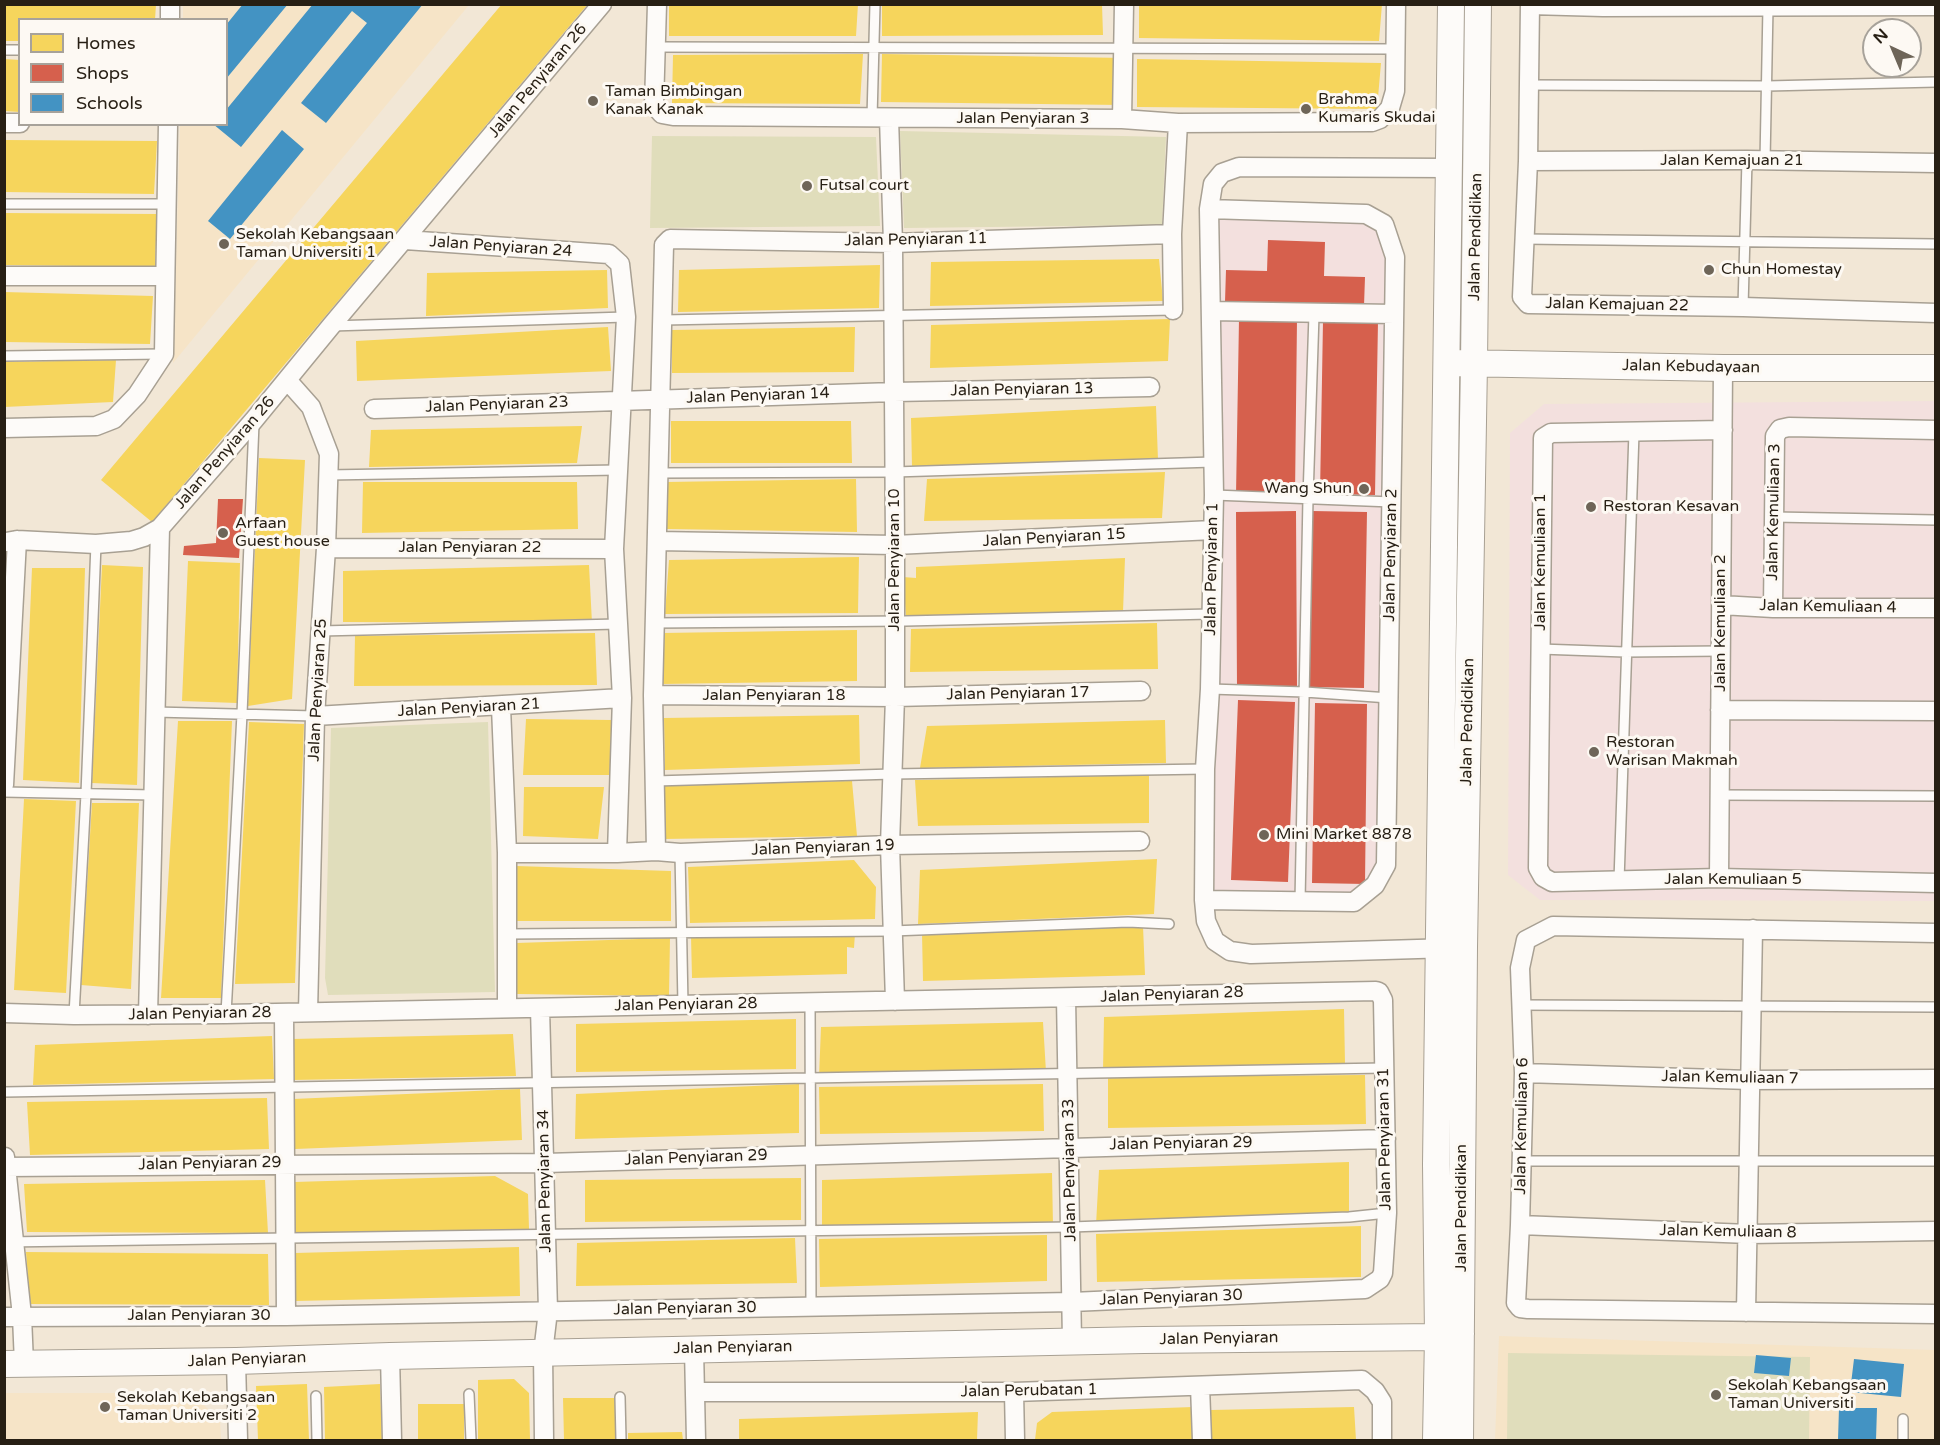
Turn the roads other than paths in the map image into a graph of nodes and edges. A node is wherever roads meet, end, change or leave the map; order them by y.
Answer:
1 (602, 4) edge
2 (657, 4) edge
3 (874, 4) edge
4 (1124, 4) edge
5 (1396, 4) edge
6 (1450, 4) edge
7 (1478, 4) edge
8 (1530, 5) edge
9 (1678, 5) edge
10 (1850, 5) edge
11 (1603, 6) edge
12 (1935, 6) edge
13 (1768, 7) junction
14 (874, 46) junction
15 (656, 47) junction
16 (1124, 48) junction
17 (1395, 49) junction
18 (1935, 82) edge
19 (1529, 86) junction
20 (1767, 86) junction
21 (881, 118) junction
22 (1122, 119) junction
23 (1178, 123) junction
24 (168, 126) edge
25 (1528, 161) junction
26 (1756, 161) junction
27 (1935, 164) edge
28 (1449, 168) junction
29 (4, 204) edge
30 (167, 204) junction
31 (1209, 209) junction
32 (1172, 234) junction
33 (1523, 239) junction
34 (405, 240) junction
35 (893, 243) junction
36 (1745, 243) junction
37 (1935, 244) edge
38 (4, 276) edge
39 (164, 276) junction
40 (1743, 307) junction
41 (1173, 310) joint
42 (1211, 311) junction
43 (1935, 313) edge
44 (1314, 314) junction
45 (1394, 314) junction
46 (893, 315) junction
47 (626, 317) junction
48 (663, 320) junction
49 (331, 326) junction
50 (164, 354) junction
51 (4, 356) edge
52 (1447, 363) junction
53 (1474, 363) junction
54 (1723, 368) junction
55 (1935, 368) edge
56 (287, 380) junction
57 (1150, 387) dead end
58 (894, 392) junction
59 (660, 399) junction
60 (621, 401) junction
61 (374, 409) dead end
62 (254, 420) junction
63 (4, 428) edge
64 (1723, 430) junction
65 (1935, 430) edge
66 (1634, 432) junction
67 (1213, 462) junction
68 (618, 470) junction
69 (894, 472) junction
70 (659, 473) junction
71 (328, 475) junction
72 (1214, 495) junction
73 (1308, 498) junction
74 (1392, 502) junction
75 (1774, 517) junction
76 (1935, 520) edge
77 (159, 528) junction
78 (1213, 530) junction
79 (10, 541) edge
80 (657, 542) junction
81 (96, 544) junction
82 (895, 545) junction
83 (326, 548) junction
84 (614, 549) junction
85 (1721, 605) junction
86 (1773, 608) junction
87 (1935, 608) edge
88 (1211, 614) junction
89 (894, 621) junction
90 (654, 623) junction
91 (618, 624) junction
92 (320, 631) junction
93 (1540, 649) junction
94 (1721, 651) junction
95 (1625, 652) junction
96 (1210, 689) junction
97 (1140, 691) dead end
98 (1305, 692) junction
99 (653, 695) junction
100 (895, 697) junction
101 (622, 698) junction
102 (1389, 698) junction
103 (501, 707) junction
104 (1720, 710) junction
105 (1935, 711) edge
106 (155, 712) junction
107 (242, 714) junction
108 (315, 716) junction
109 (1205, 769) junction
110 (893, 774) junction
111 (655, 782) junction
112 (4, 785) edge
113 (4, 792) edge
114 (86, 794) junction
115 (153, 795) junction
116 (1719, 795) junction
117 (1935, 796) edge
118 (1140, 841) dead end
119 (890, 845) junction
120 (656, 851) junction
121 (507, 853) junction
122 (617, 853) junction
123 (680, 853) junction
124 (1538, 868) joint
125 (1719, 878) junction
126 (1620, 881) junction
127 (1935, 882) edge
128 (1204, 900) junction
129 (1300, 901) junction
130 (1169, 924) dead end
131 (1753, 929) junction
132 (892, 931) junction
133 (1935, 933) edge
134 (507, 934) junction
135 (681, 934) junction
136 (1451, 948) junction
137 (1368, 990) joint
138 (1066, 998) junction
139 (895, 1001) junction
140 (810, 1002) junction
141 (683, 1005) junction
142 (1521, 1005) junction
143 (1752, 1005) junction
144 (1935, 1007) edge
145 (507, 1008) junction
146 (540, 1008) junction
147 (308, 1012) junction
148 (284, 1013) junction
149 (4, 1014) edge
150 (226, 1014) junction
151 (74, 1015) junction
152 (148, 1015) junction
153 (1384, 1068) junction
154 (1524, 1073) junction
155 (1068, 1074) junction
156 (810, 1079) junction
157 (1935, 1079) edge
158 (1750, 1080) junction
159 (543, 1082) junction
160 (284, 1086) junction
161 (4, 1092) edge
162 (1386, 1139) junction
163 (1070, 1147) junction
164 (810, 1155) junction
165 (4, 1156) edge
166 (1749, 1160) junction
167 (1522, 1161) junction
168 (1935, 1161) edge
169 (285, 1163) junction
170 (545, 1163) junction
171 (5, 1167) edge
172 (1387, 1214) junction
173 (1520, 1226) junction
174 (1071, 1227) junction
175 (810, 1230) junction
176 (1935, 1231) edge
177 (1749, 1234) junction
178 (547, 1235) junction
179 (285, 1239) junction
180 (9, 1242) edge
181 (1365, 1289) joint
182 (1072, 1302) junction
183 (811, 1306) junction
184 (548, 1311) junction
185 (1746, 1312) junction
186 (1935, 1314) edge
187 (13, 1316) edge
188 (286, 1316) junction
189 (1449, 1335) junction
190 (1072, 1341) junction
191 (694, 1349) junction
192 (543, 1353) junction
193 (390, 1356) junction
194 (236, 1361) junction
195 (14, 1364) edge
196 (1200, 1386) junction
197 (695, 1392) junction
198 (1014, 1392) junction
199 (470, 1394) dead end
200 (316, 1396) dead end
201 (620, 1397) dead end
202 (1903, 1419) dead end
203 (238, 1440) edge
204 (317, 1440) edge
205 (392, 1440) edge
206 (471, 1440) edge
207 (544, 1440) edge
208 (621, 1440) edge
209 (696, 1440) edge
210 (1015, 1440) edge
211 (1202, 1440) edge
212 (1382, 1440) edge
213 (1436, 1440) edge
214 (1460, 1440) edge
215 (1903, 1440) edge

1 - 34 street, Jalan Penyiaran 26
2 - 15 street
3 - 14 lane
4 - 16 street
5 - 17 street
6 - 28 main road, Jalan Pendidikan
7 - 53 main road, Jalan Pendidikan
8 - 11 street
8 - 19 street, Jalan Kemajuan 22
9 - 11 street
9 - 13 street
10 - 12 street
10 - 13 street
13 - 20 lane
14 - 15 lane
14 - 16 lane
14 - 21 lane
15 - 21 street, Jalan Penyiaran 3
16 - 17 lane
16 - 22 street
17 - 23 street, Jalan Penyiaran 3
18 - 20 lane
19 - 20 lane
19 - 25 street, Jalan Kemajuan 22
20 - 26 lane
21 - 22 street, Jalan Penyiaran 3
21 - 35 street, Jalan Penyiaran 10
22 - 23 street, Jalan Penyiaran 3
23 - 32 street
24 - 30 street
25 - 26 street, Jalan Kemajuan 21
25 - 33 street, Jalan Kemajuan 22
26 - 27 street, Jalan Kemajuan 21
26 - 36 lane
28 - 31 street, Jalan Penyiaran 1
28 - 52 main road, Jalan Pendidikan
29 - 30 lane
30 - 39 street
31 - 42 street, Jalan Penyiaran 1
31 - 45 street, Jalan Penyiaran 2
32 - 35 street, Jalan Penyiaran 11
32 - 41 street
33 - 36 lane
33 - 40 street, Jalan Kemajuan 22
34 - 47 street, Jalan Penyiaran 24
34 - 49 street, Jalan Penyiaran 26
35 - 46 street, Jalan Penyiaran 10
35 - 48 street, Jalan Penyiaran 11
36 - 37 lane
36 - 40 lane
38 - 39 street
39 - 50 street
40 - 43 street, Jalan Kemajuan 22
41 - 46 lane
42 - 44 street
42 - 67 street, Jalan Penyiaran 1
44 - 45 street
44 - 73 lane
45 - 74 street, Jalan Penyiaran 2
46 - 48 lane
46 - 58 street, Jalan Penyiaran 10
47 - 49 lane
47 - 60 street
48 - 59 street
49 - 56 street, Jalan Penyiaran 26
50 - 51 lane
50 - 63 street
52 - 53 main road, Jalan Kebudayaan
52 - 136 main road, Jalan Pendidikan
53 - 54 main road, Jalan Kebudayaan
53 - 136 main road, Jalan Pendidikan
54 - 55 main road, Jalan Kebudayaan
54 - 64 street, Jalan Kemuliaan 2
56 - 62 street, Jalan Penyiaran 26
56 - 71 street, Jalan Penyiaran 25
57 - 58 street, Jalan Penyiaran 13
58 - 59 street, Jalan Penyiaran 14
58 - 69 street, Jalan Penyiaran 10
59 - 60 street, Jalan Penyiaran 14
59 - 70 street
60 - 61 street, Jalan Penyiaran 23
60 - 68 street
62 - 77 street, Jalan Penyiaran 26
62 - 107 lane
64 - 66 street, Jalan Kemuliaan 1
64 - 85 street, Jalan Kemuliaan 2
65 - 75 street, Jalan Kemuliaan 3
66 - 93 street, Jalan Kemuliaan 1
66 - 95 lane
67 - 69 lane
67 - 72 street, Jalan Penyiaran 1
68 - 71 lane
68 - 84 street
69 - 70 lane
69 - 82 street, Jalan Penyiaran 10
70 - 80 street
71 - 83 street, Jalan Penyiaran 25
72 - 73 lane
72 - 78 street, Jalan Penyiaran 1
73 - 74 lane
73 - 98 lane
74 - 102 street, Jalan Penyiaran 2
75 - 76 lane
75 - 86 street, Jalan Kemuliaan 3
77 - 81 street
77 - 106 street
78 - 82 street, Jalan Penyiaran 15
78 - 88 street, Jalan Penyiaran 1
79 - 81 street
79 - 112 street
80 - 82 street, Jalan Penyiaran 15
80 - 90 street
81 - 114 lane
82 - 89 street, Jalan Penyiaran 10
83 - 84 street, Jalan Penyiaran 22
83 - 92 street, Jalan Penyiaran 25
84 - 91 street
85 - 86 street, Jalan Kemuliaan 4
85 - 94 street, Jalan Kemuliaan 2
86 - 87 street, Jalan Kemuliaan 4
88 - 89 lane
88 - 96 street, Jalan Penyiaran 1
89 - 90 lane
89 - 100 street, Jalan Penyiaran 10
90 - 99 street
91 - 92 lane
91 - 101 street
92 - 108 street, Jalan Penyiaran 25
93 - 95 lane
93 - 124 street, Jalan Kemuliaan 1
94 - 95 lane
94 - 104 street, Jalan Kemuliaan 2
95 - 126 lane
96 - 98 lane
96 - 109 street, Jalan Penyiaran 1
97 - 100 street, Jalan Penyiaran 17
98 - 102 lane
98 - 129 lane
99 - 100 street, Jalan Penyiaran 18
99 - 111 street
100 - 110 street, Jalan Penyiaran 10
101 - 103 street, Jalan Penyiaran 21
101 - 122 street
102 - 129 street, Jalan Penyiaran 2
103 - 108 street, Jalan Penyiaran 21
103 - 121 street
104 - 105 street
104 - 116 street, Jalan Kemuliaan 2
106 - 107 lane
106 - 115 street
107 - 108 lane
107 - 150 lane
108 - 147 street, Jalan Penyiaran 25
109 - 110 lane
109 - 128 street, Jalan Penyiaran 1
110 - 111 lane
110 - 119 street, Jalan Penyiaran 10
111 - 120 street
113 - 114 lane
114 - 115 lane
114 - 151 lane
115 - 152 street
116 - 117 lane
116 - 125 street, Jalan Kemuliaan 2
118 - 119 street, Jalan Penyiaran 19
119 - 123 street, Jalan Penyiaran 19
119 - 132 street, Jalan Penyiaran 10
120 - 122 street, Jalan Penyiaran 19
120 - 123 street, Jalan Penyiaran 19
121 - 122 street, Jalan Penyiaran 19
121 - 134 street
123 - 135 lane
124 - 126 street, Jalan Kemuliaan 5
125 - 126 street, Jalan Kemuliaan 5
125 - 127 street, Jalan Kemuliaan 5
128 - 129 street, Jalan Penyiaran 2
128 - 136 street, Jalan Penyiaran 1
130 - 132 lane
131 - 133 street, Jalan Kemuliaan 6
131 - 142 street, Jalan Kemuliaan 6
131 - 143 street
132 - 135 lane
132 - 139 street, Jalan Penyiaran 10
134 - 135 lane
134 - 145 street
135 - 141 lane
136 - 189 main road, Jalan Pendidikan
137 - 138 street, Jalan Penyiaran 28
137 - 153 street, Jalan Penyiaran 31
138 - 139 street, Jalan Penyiaran 28
138 - 155 street, Jalan Penyiaran 33
139 - 140 street, Jalan Penyiaran 28
140 - 141 street, Jalan Penyiaran 28
140 - 156 lane
141 - 146 street, Jalan Penyiaran 28
142 - 143 lane
142 - 154 street, Jalan Kemuliaan 6
143 - 144 lane
143 - 158 street
145 - 146 street, Jalan Penyiaran 28
145 - 147 street, Jalan Penyiaran 28
146 - 159 street, Jalan Penyiaran 34
147 - 148 street, Jalan Penyiaran 28
148 - 150 street, Jalan Penyiaran 28
148 - 160 street
149 - 151 street, Jalan Penyiaran 28
150 - 152 street, Jalan Penyiaran 28
151 - 152 street, Jalan Penyiaran 28
153 - 155 lane
153 - 162 street, Jalan Penyiaran 31
154 - 158 street, Jalan Kemuliaan 7
154 - 167 street, Jalan Kemuliaan 6
155 - 156 lane
155 - 163 street, Jalan Penyiaran 33
156 - 159 lane
156 - 164 lane
157 - 158 street, Jalan Kemuliaan 7
158 - 166 street
159 - 160 lane
159 - 170 street, Jalan Penyiaran 34
160 - 161 lane
160 - 169 street
162 - 163 street, Jalan Penyiaran 29
162 - 172 street, Jalan Penyiaran 31
163 - 164 street, Jalan Penyiaran 29
163 - 174 street, Jalan Penyiaran 33
164 - 170 street, Jalan Penyiaran 29
164 - 175 lane
165 - 171 street
166 - 167 lane
166 - 168 lane
166 - 177 street
167 - 173 street, Jalan Kemuliaan 6
169 - 170 street, Jalan Penyiaran 29
169 - 171 street, Jalan Penyiaran 29
169 - 179 street
170 - 178 street, Jalan Penyiaran 34
171 - 180 street
172 - 174 lane
172 - 181 street, Jalan Penyiaran 31
173 - 177 street, Jalan Kemuliaan 8
173 - 185 street, Jalan Kemuliaan 6
174 - 175 lane
174 - 182 street, Jalan Penyiaran 33
175 - 178 lane
175 - 183 lane
176 - 177 street, Jalan Kemuliaan 8
177 - 185 street
178 - 179 lane
178 - 184 street, Jalan Penyiaran 34
179 - 180 lane
179 - 188 street
180 - 187 street
181 - 182 street, Jalan Penyiaran 30
182 - 183 street, Jalan Penyiaran 30
182 - 190 street, Jalan Penyiaran 33
183 - 184 street, Jalan Penyiaran 30
184 - 188 street, Jalan Penyiaran 30
184 - 192 street, Jalan Penyiaran 34
185 - 186 street, Jalan Kemuliaan 6
187 - 188 street, Jalan Penyiaran 30
187 - 195 street
189 - 190 main road, Jalan Penyiaran
189 - 213 main road, Jalan Pendidikan
189 - 214 main road, Jalan Pendidikan
190 - 191 main road, Jalan Penyiaran
191 - 192 main road, Jalan Penyiaran
191 - 197 street
192 - 193 main road, Jalan Penyiaran
192 - 207 street, Jalan Penyiaran 34
193 - 194 main road, Jalan Penyiaran
193 - 205 street
194 - 195 main road, Jalan Penyiaran
194 - 203 street
196 - 198 street, Jalan Perubatan 1
196 - 211 street
196 - 212 street, Jalan Perubatan 1
197 - 198 street, Jalan Perubatan 1
197 - 209 street
198 - 210 street
199 - 206 lane
200 - 204 lane
201 - 208 lane
202 - 215 lane

